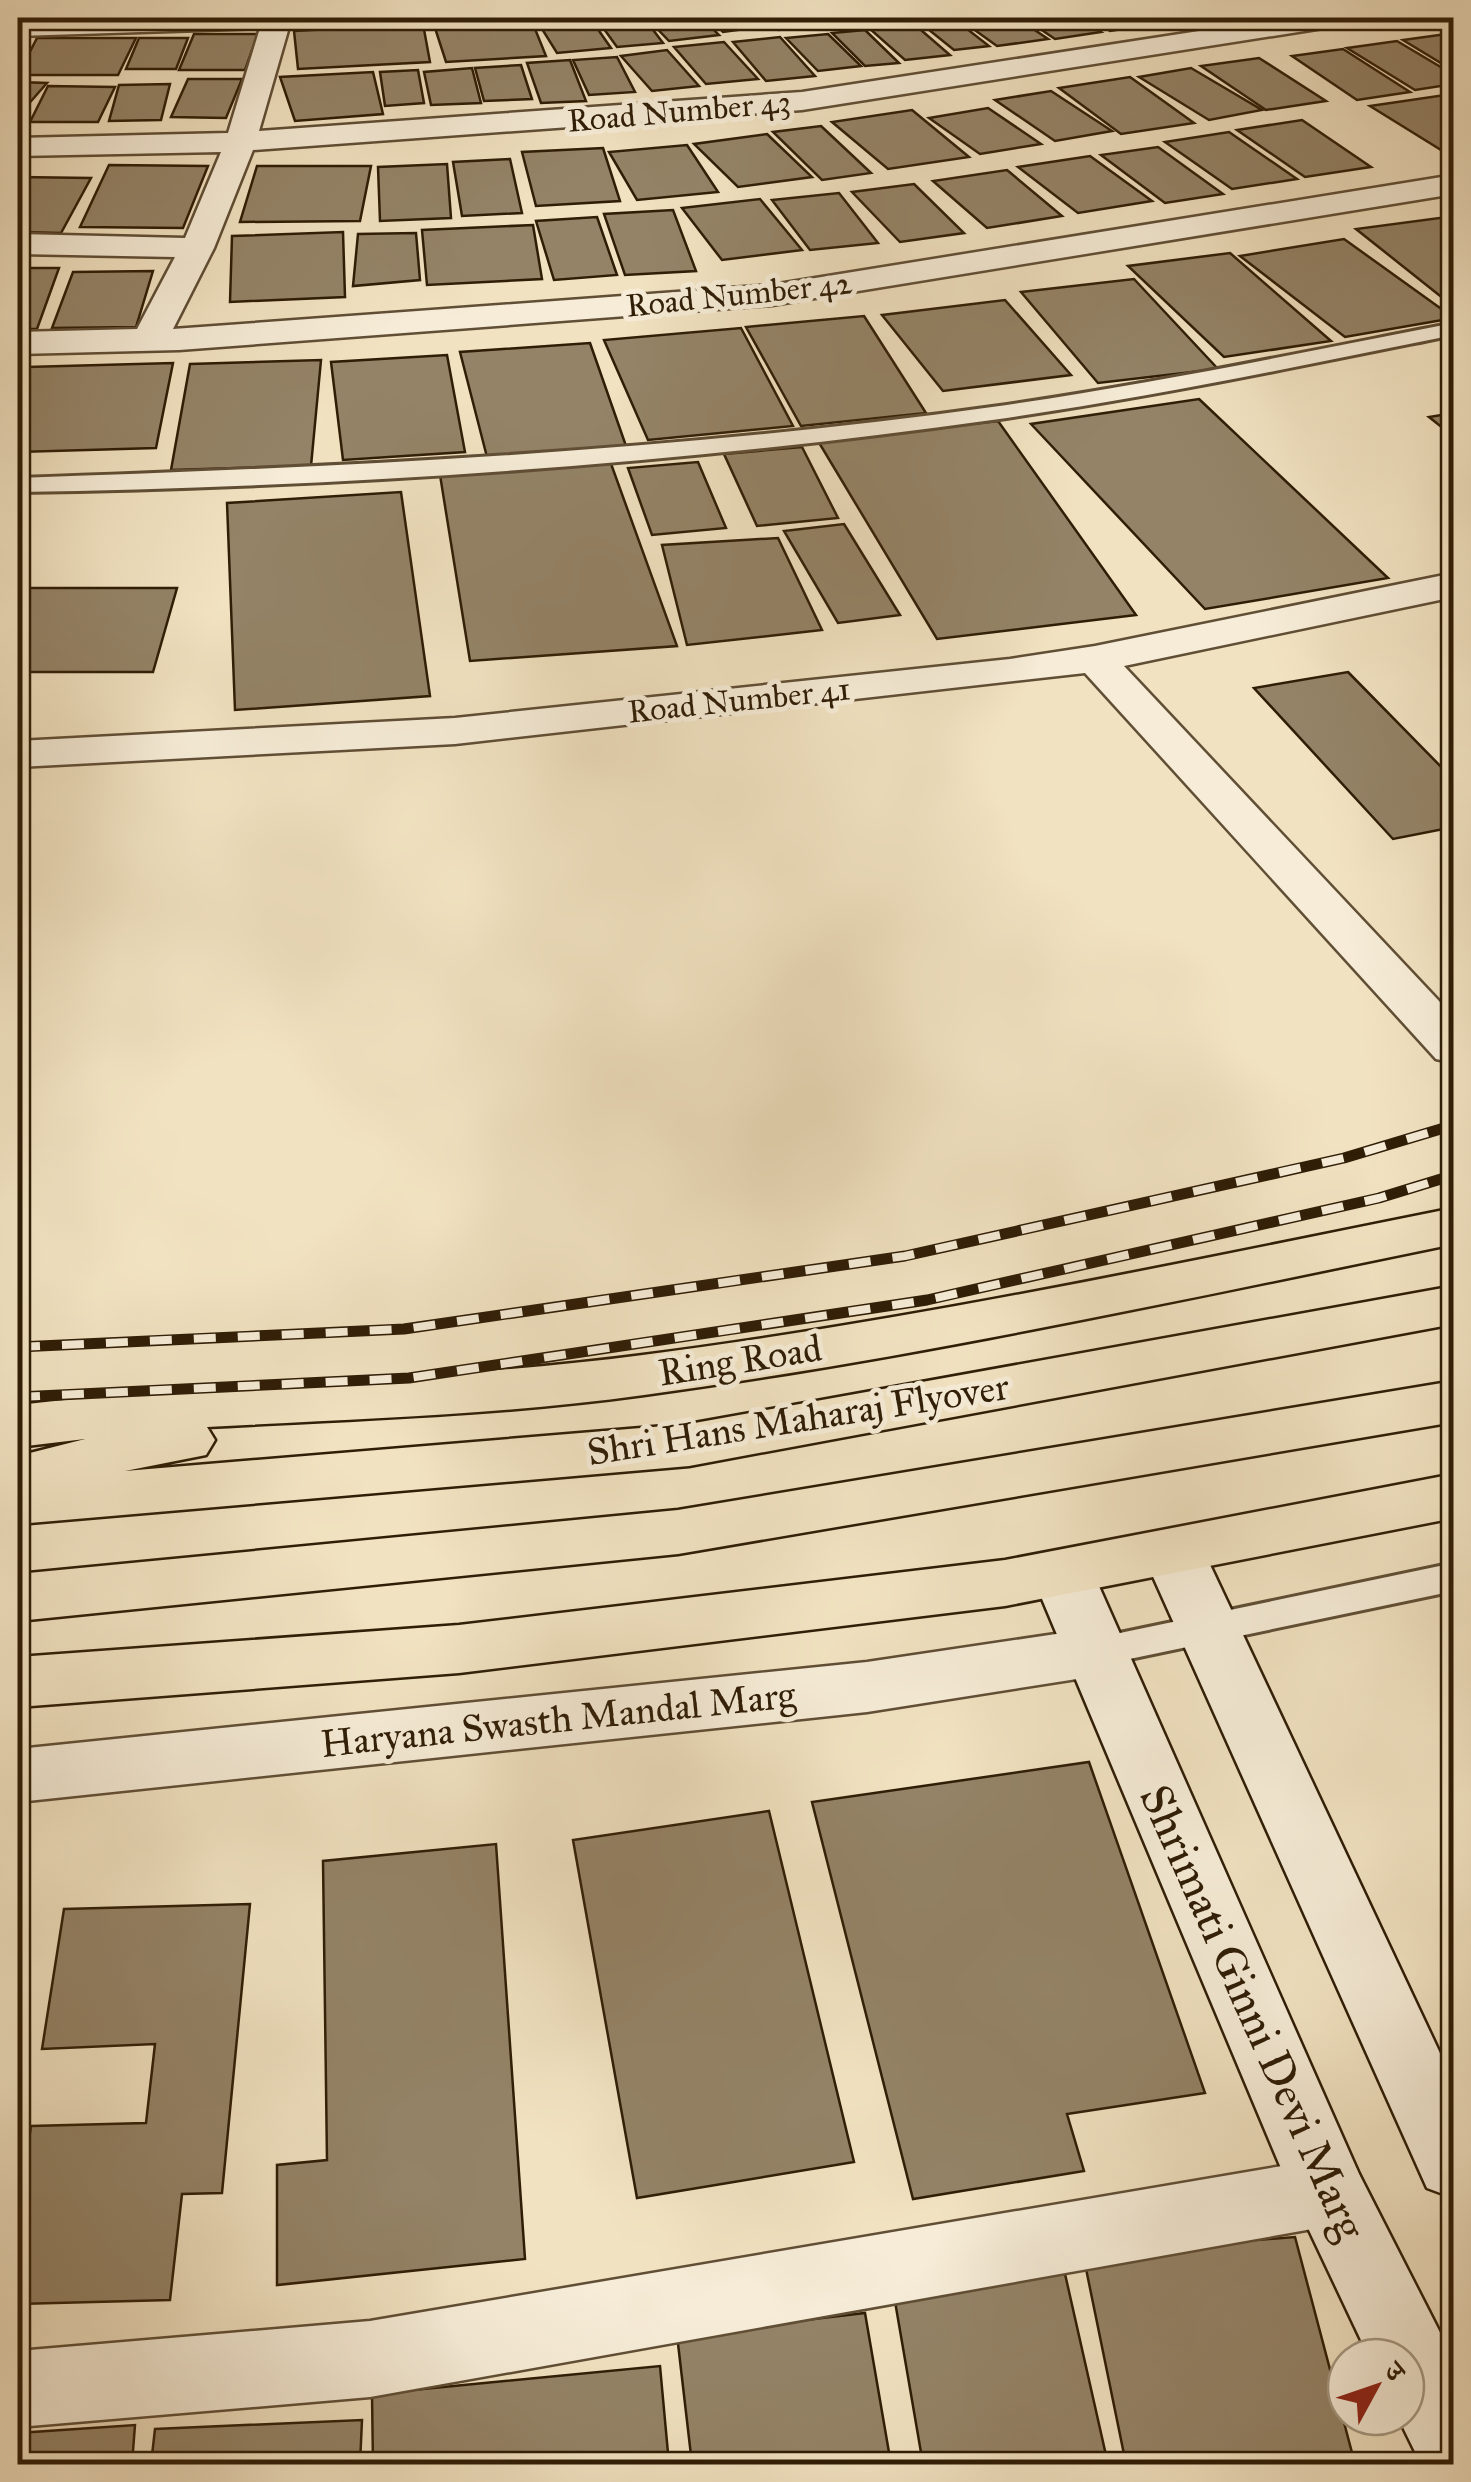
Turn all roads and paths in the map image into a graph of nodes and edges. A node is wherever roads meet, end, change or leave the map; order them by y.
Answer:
1 (316, 18) edge
2 (276, 19) edge
3 (1314, 19) edge
4 (18, 28) edge
5 (241, 142) junction
6 (18, 148) edge
7 (1454, 184) edge
8 (18, 244) edge
9 (198, 248) junction
10 (1454, 330) edge
11 (150, 339) junction
12 (18, 343) edge
13 (18, 485) edge
14 (1454, 585) edge
15 (1095, 660) junction
16 (18, 754) edge
17 (1454, 1048) edge
18 (1454, 1226) edge
19 (1454, 1306) edge
20 (520, 1390) junction
21 (1454, 1401) edge
22 (18, 1426) edge
23 (18, 1478) edge
24 (1454, 1496) edge
25 (18, 1502) edge
26 (1173, 1552) junction
27 (1063, 1575) junction
28 (1454, 1577) edge
29 (18, 1598) edge
30 (1209, 1628) junction
31 (1096, 1652) junction
32 (18, 1682) edge
33 (18, 1776) edge
34 (1454, 2164) edge
35 (1329, 2192) junction
36 (18, 2389) edge
37 (1454, 2446) edge

1 - 2 street
2 - 4 street
2 - 5 street
3 - 5 street, Road Number 43
5 - 6 street, Road Number 43
5 - 9 street
7 - 11 street, Road Number 42
8 - 9 street
9 - 11 street
10 - 13 lane
11 - 12 street, Road Number 42
14 - 15 street, Road Number 41
15 - 16 street, Road Number 41
15 - 17 street
18 - 20 main road, Ring Road
19 - 25 main road, Shri Hans Maharaj Flyover
20 - 22 main road, Ring Road
20 - 23 main road
21 - 29 main road
24 - 26 main road
26 - 27 main road
26 - 30 street
27 - 31 street, Shrimati Ginni Devi Marg
27 - 32 main road
28 - 30 lane
30 - 31 lane
30 - 34 street
31 - 33 street, Haryana Swasth Mandal Marg
31 - 35 street, Shrimati Ginni Devi Marg
35 - 36 street
35 - 37 street, Shrimati Ginni Devi Marg

